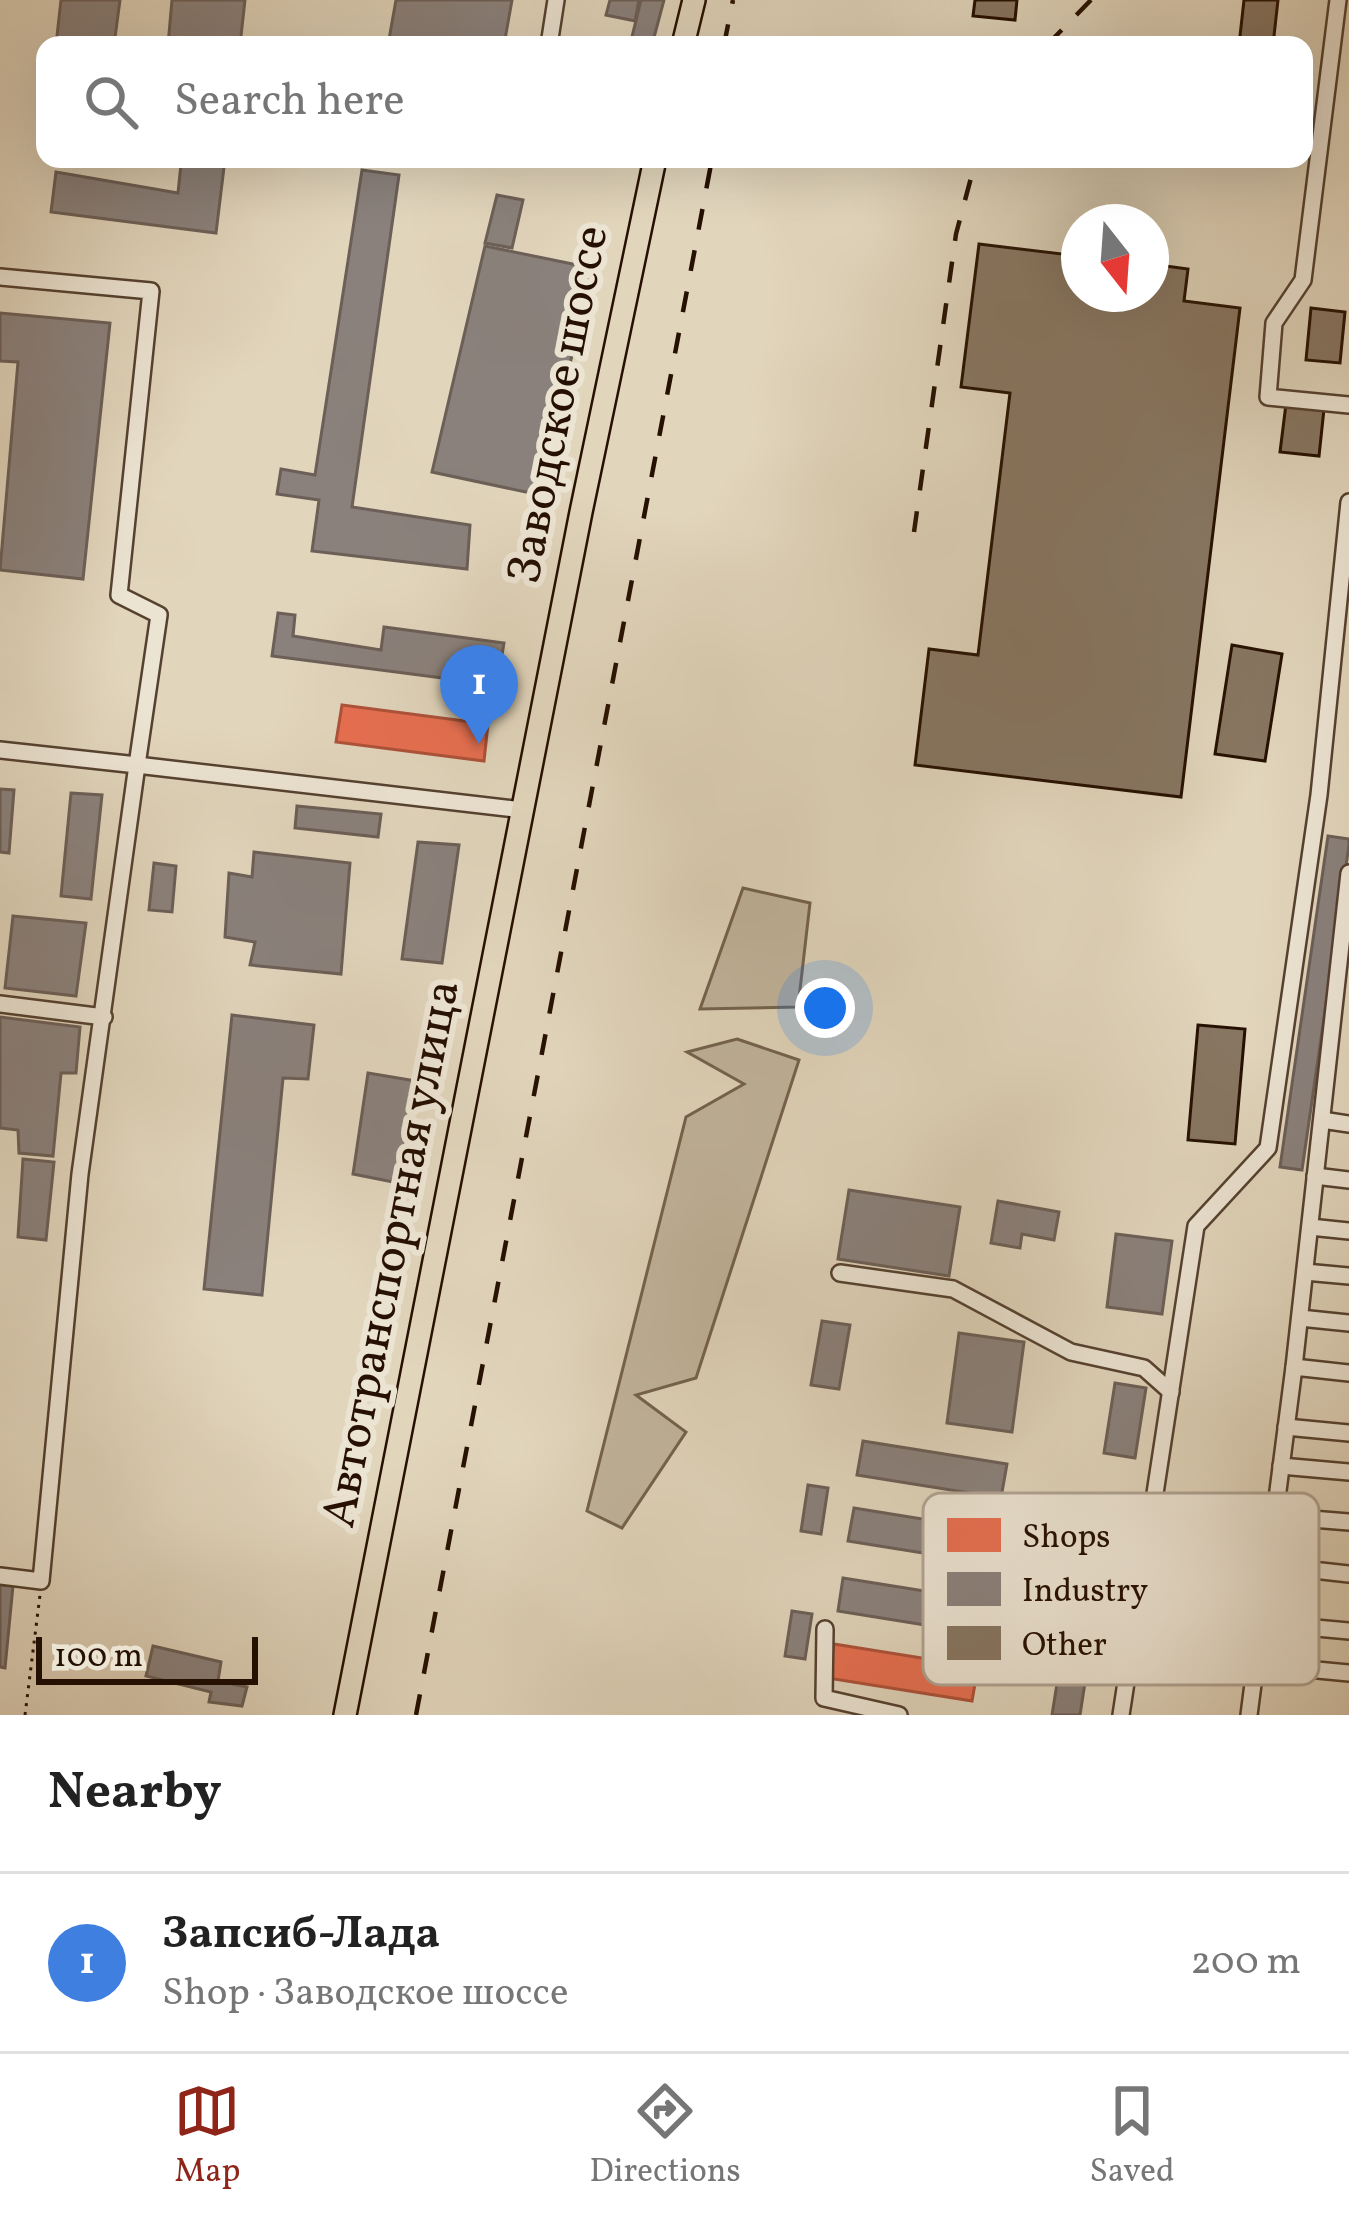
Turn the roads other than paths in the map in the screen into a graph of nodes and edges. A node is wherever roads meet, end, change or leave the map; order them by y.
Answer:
1 (556, 0) edge
2 (694, 0) edge
3 (1338, 0) edge
4 (550, 36) edge
5 (685, 36) edge
6 (653, 168) edge
7 (0, 277) edge
8 (1349, 405) edge
9 (1349, 502) edge
10 (0, 750) edge
11 (137, 765) junction
12 (523, 810) junction
13 (1349, 873) edge
14 (1346, 921) edge
15 (1343, 975) edge
16 (0, 1004) edge
17 (104, 1017) junction
18 (1327, 1069) junction
19 (1349, 1072) edge
20 (1322, 1120) junction
21 (1349, 1124) edge
22 (1316, 1176) junction
23 (1349, 1180) edge
24 (1310, 1226) junction
25 (1349, 1231) edge
26 (1305, 1272) junction
27 (840, 1273) dead end
28 (1349, 1276) edge
29 (1300, 1318) junction
30 (1349, 1323) edge
31 (1294, 1367) junction
32 (1349, 1373) edge
33 (1171, 1392) junction
34 (1286, 1427) junction
35 (1349, 1433) edge
36 (1281, 1466) junction
37 (1349, 1472) edge
38 (1155, 1493) edge
39 (1278, 1493) edge
40 (1319, 1520) edge
41 (1349, 1522) edge
42 (1319, 1571) edge
43 (1349, 1574) edge
44 (0, 1576) edge
45 (1319, 1628) edge
46 (825, 1630) dead end
47 (1349, 1631) edge
48 (1319, 1670) edge
49 (1349, 1673) edge
50 (1126, 1685) edge
51 (1253, 1685) edge
52 (345, 1715) edge
53 (899, 1715) edge
54 (1121, 1715) edge
55 (1249, 1715) edge

1 - 4 lane
2 - 5 main road
3 - 8 lane
6 - 12 main road, Заводское шоссе
7 - 11 lane
9 - 33 lane
10 - 11 lane
11 - 12 lane
11 - 17 lane
12 - 52 main road, Автотранспортная улица
13 - 14 lane
14 - 15 lane
15 - 18 lane
16 - 17 lane
17 - 44 lane
18 - 19 lane
18 - 20 lane
20 - 21 lane
20 - 22 lane
22 - 23 lane
22 - 24 lane
24 - 25 lane
24 - 26 lane
26 - 28 lane
26 - 29 lane
27 - 33 lane
29 - 30 lane
29 - 31 lane
31 - 32 lane
31 - 34 lane
33 - 38 lane
34 - 35 lane
34 - 36 lane
36 - 37 lane
36 - 39 lane
40 - 41 lane
42 - 43 lane
45 - 47 lane
46 - 53 lane
48 - 49 lane
50 - 54 lane
51 - 55 lane

